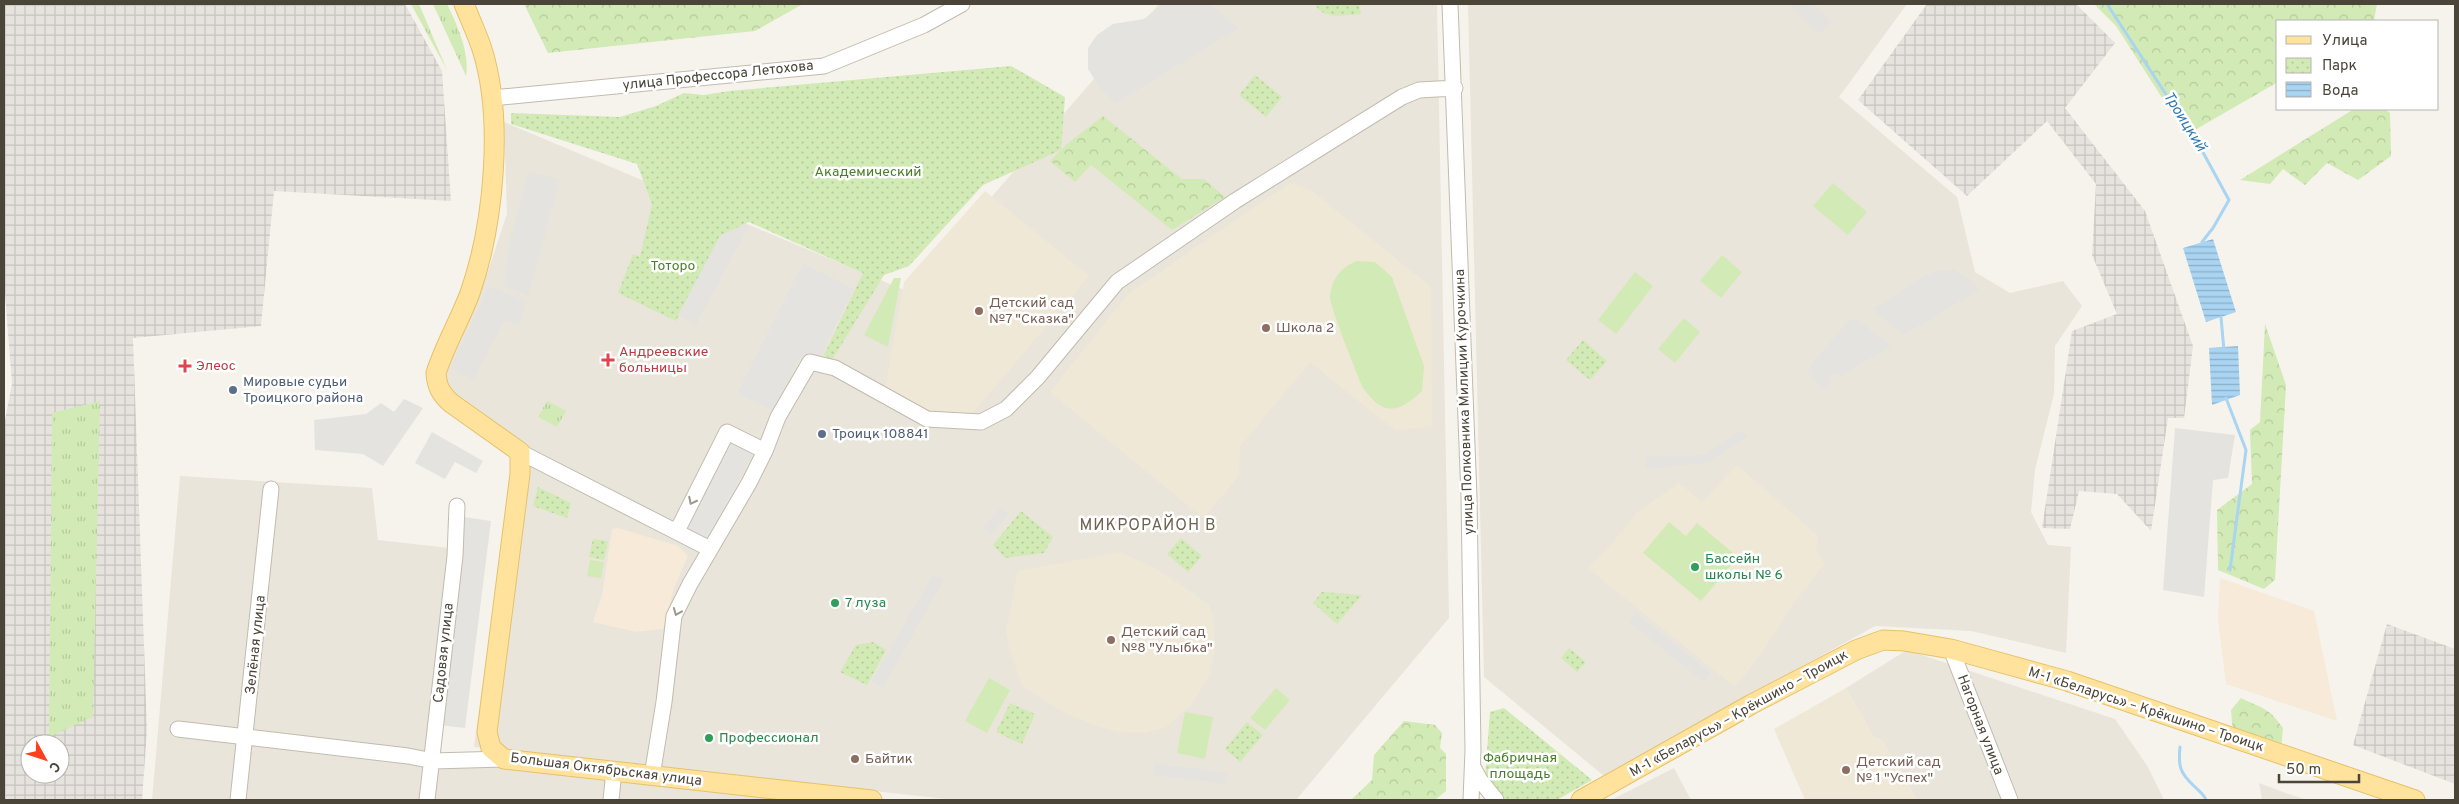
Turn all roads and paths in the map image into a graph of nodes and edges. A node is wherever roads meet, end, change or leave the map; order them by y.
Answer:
1 (464, 4) edge
2 (962, 4) edge
3 (1450, 4) edge
4 (1455, 88) junction
5 (492, 98) junction
6 (765, 451) junction
7 (520, 452) junction
8 (271, 489) dead end
9 (457, 506) dead end
10 (677, 531) junction
11 (710, 549) junction
12 (1951, 649) junction
13 (178, 729) dead end
14 (246, 737) junction
15 (504, 759) junction
16 (433, 761) junction
17 (1472, 765) junction
18 (614, 772) junction
19 (652, 776) junction
20 (819, 798) edge
21 (238, 800) edge
22 (427, 800) edge
23 (611, 800) edge
24 (872, 800) edge
25 (1471, 800) edge
26 (1496, 800) edge
27 (1582, 800) edge
28 (2010, 800) edge
29 (2415, 800) edge

1 - 5 main road
2 - 5 street, улица Профессора Летохова
3 - 4 street, улица Полковника Милиции Курочкина
4 - 6 street
4 - 17 street, улица Полковника Милиции Курочкина
5 - 7 main road
6 -> 10 street
6 - 11 street
7 - 10 street
7 - 15 main road, Большая Октябрьская улица
8 - 14 street, Зелёная улица
9 - 16 street, Садовая улица
10 - 11 street
11 -> 19 street
12 - 27 main road, М-1 «Беларусь» – Крёкшино – Троицк
12 - 28 street, Нагорная улица
12 - 29 main road, М-1 «Беларусь» – Крёкшино – Троицк
13 - 14 street
14 - 16 street
14 - 21 street, Зелёная улица
15 - 16 street
15 - 18 main road, Большая Октябрьская улица
16 - 22 street, Садовая улица
17 - 25 street, улица Полковника Милиции Курочкина
17 - 26 street
18 - 19 main road, Большая Октябрьская улица
18 - 23 street
19 - 20 main road, Большая Октябрьская улица
20 - 24 main road, Большая Октябрьская улица

